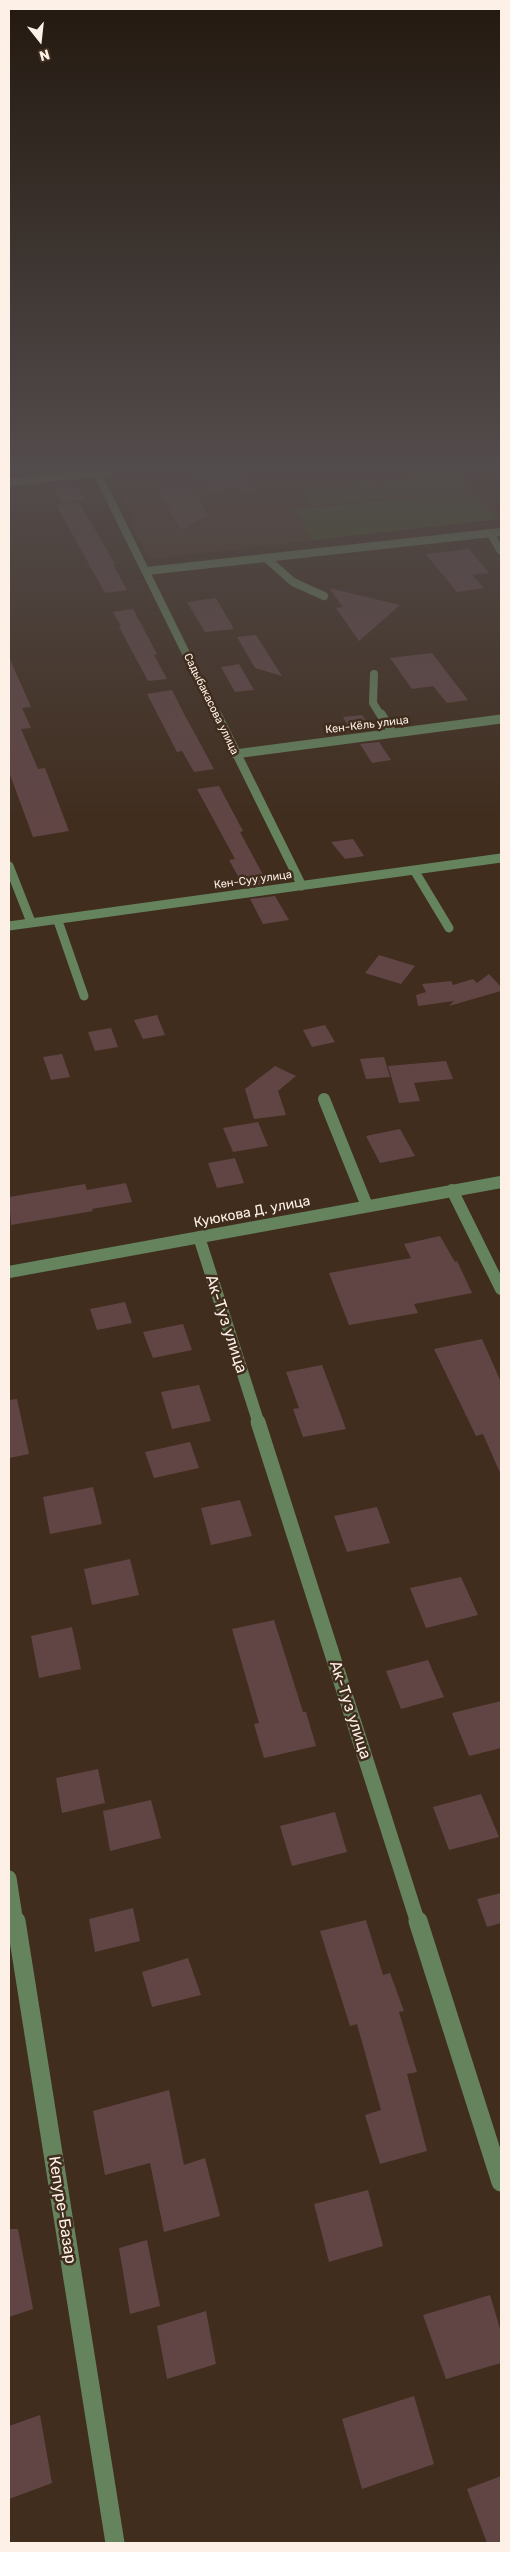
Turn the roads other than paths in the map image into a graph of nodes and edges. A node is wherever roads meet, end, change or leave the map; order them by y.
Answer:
1 (153, 586) edge
2 (302, 586) edge
3 (324, 596) dead end
4 (374, 674) dead end
5 (501, 719) edge
6 (393, 732) junction
7 (235, 754) junction
8 (501, 858) edge
9 (9, 866) edge
10 (414, 870) junction
11 (302, 886) junction
12 (58, 920) junction
13 (31, 922) junction
14 (9, 926) edge
15 (449, 928) dead end
16 (84, 996) dead end
17 (324, 1099) dead end
18 (501, 1182) edge
19 (452, 1190) junction
20 (367, 1206) junction
21 (199, 1237) junction
22 (9, 1272) edge
23 (501, 1290) edge
24 (9, 1878) edge
25 (501, 2182) edge
26 (115, 2543) edge

1 - 7 street, Садыбакасова улица
2 - 3 street
4 - 6 street
5 - 6 street, Кен-Кёль улица
6 - 7 street, Кен-Кёль улица
7 - 11 street, Садыбакасова улица
8 - 10 street, Кен-Суу улица
9 - 13 street
10 - 11 street, Кен-Суу улица
10 - 15 street
11 - 12 street, Кен-Суу улица
12 - 13 street, Кен-Суу улица
12 - 16 street
13 - 14 street, Кен-Суу улица
17 - 20 street
18 - 19 street, Куюкова Д. улица
19 - 20 street, Куюкова Д. улица
19 - 23 street
20 - 21 street, Куюкова Д. улица
21 - 22 street, Куюкова Д. улица
21 - 25 street, Ак-Туз улица
24 - 26 street, Кепуре-Базар

